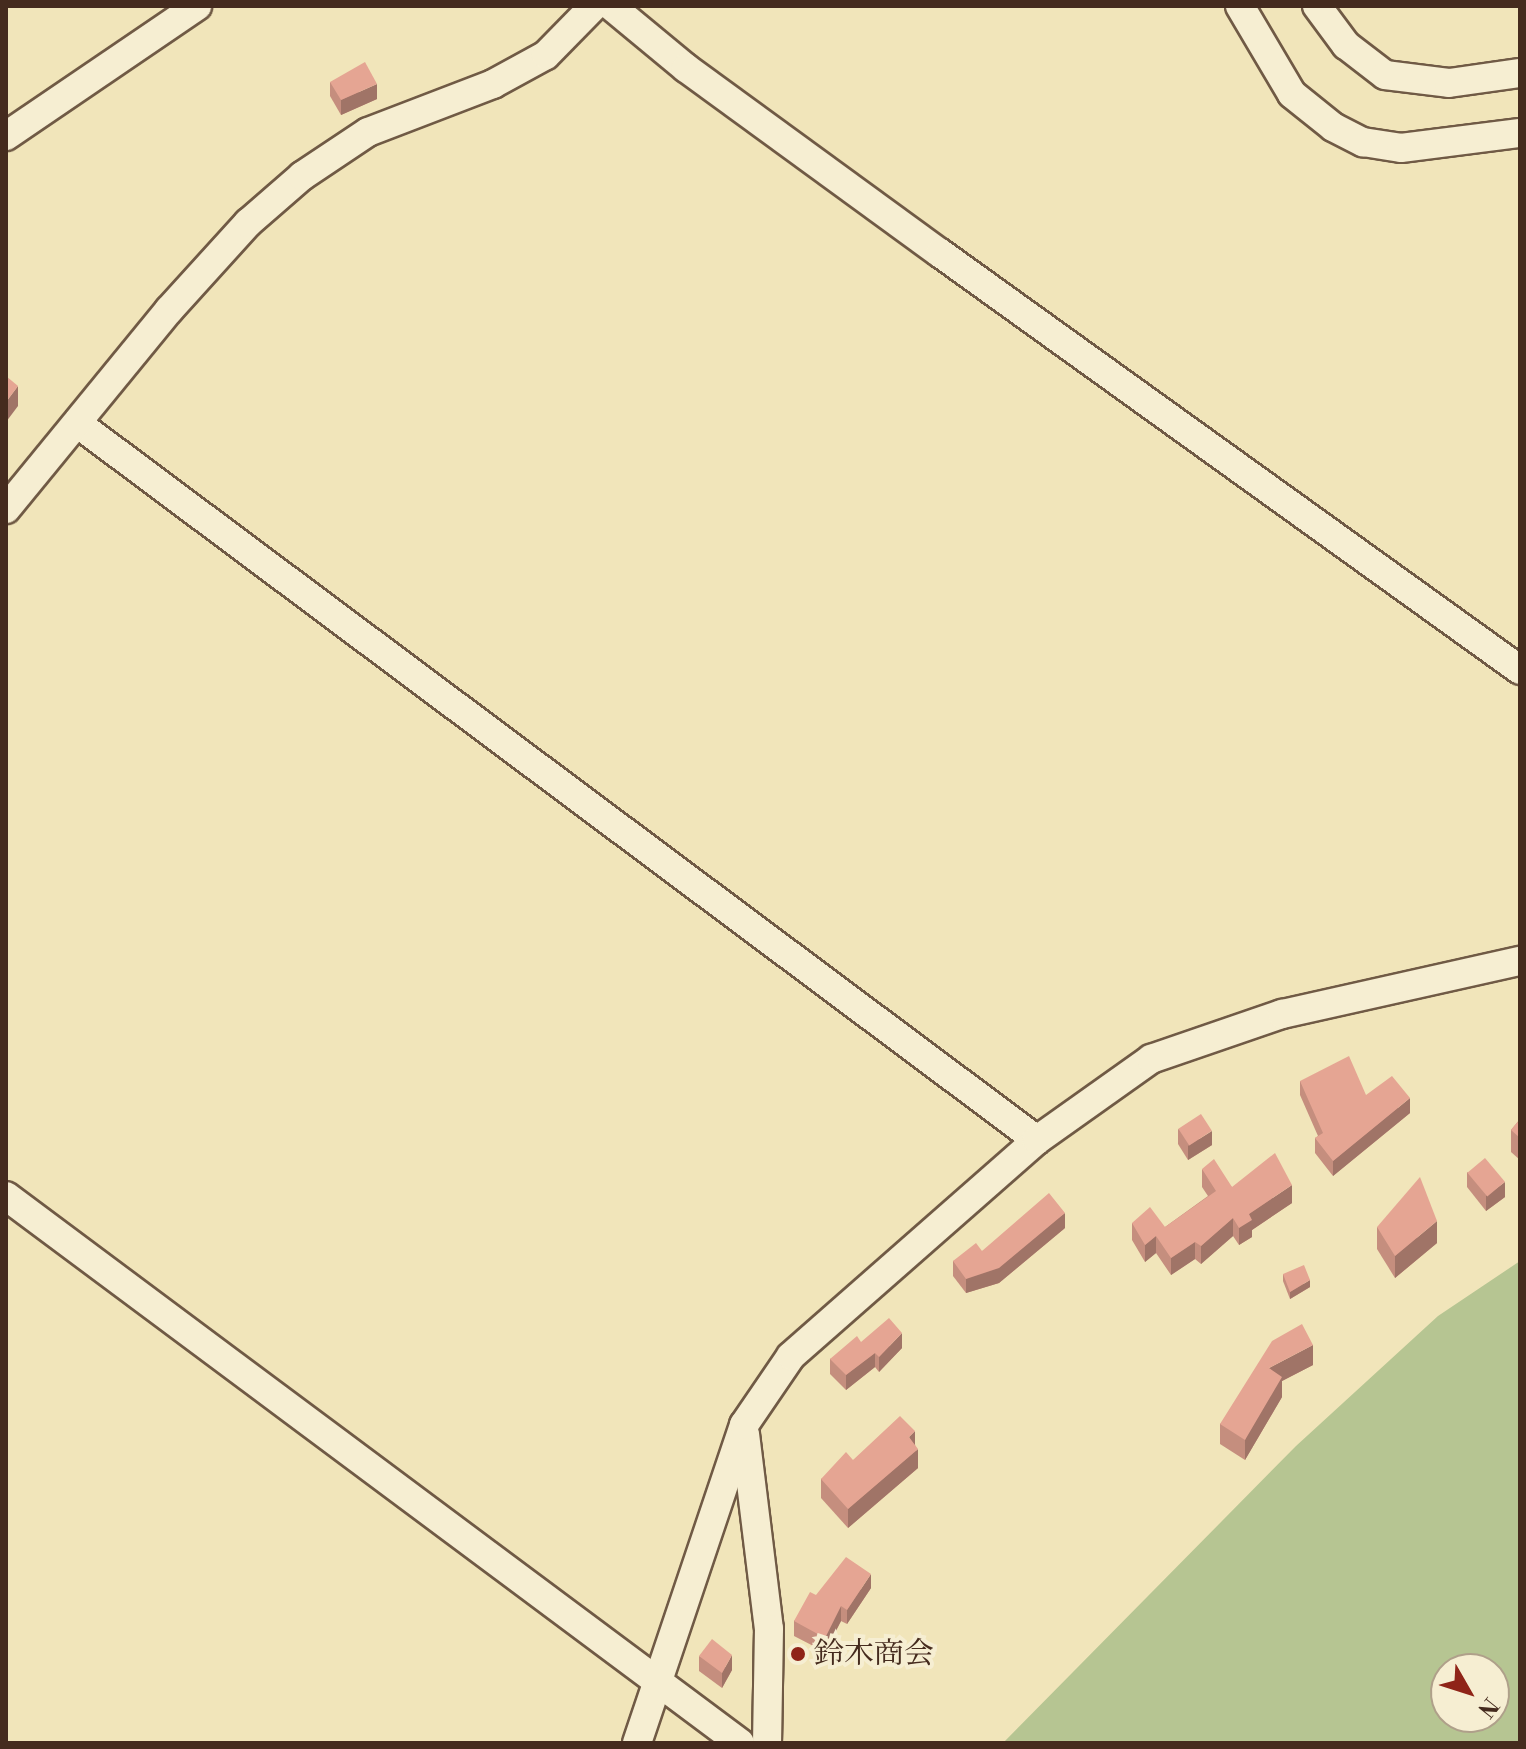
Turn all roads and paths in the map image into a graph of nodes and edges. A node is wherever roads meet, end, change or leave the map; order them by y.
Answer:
1 (197, 6) edge
2 (594, 6) edge
3 (611, 6) edge
4 (1240, 6) edge
5 (1317, 6) edge
6 (1520, 73) edge
7 (1520, 133) edge
8 (6, 136) edge
9 (77, 423) junction
10 (6, 509) edge
11 (1520, 670) edge
12 (1520, 961) edge
13 (1037, 1140) junction
14 (6, 1196) edge
15 (744, 1425) junction
16 (656, 1681) junction
17 (637, 1743) edge
18 (740, 1743) edge
19 (767, 1743) edge

1 - 8 street
2 - 9 street
3 - 11 street
4 - 7 street
5 - 6 street
9 - 10 street
9 - 13 street
12 - 13 street
13 - 15 street
14 - 16 street
15 - 16 street
15 - 19 street
16 - 17 street
16 - 18 street

